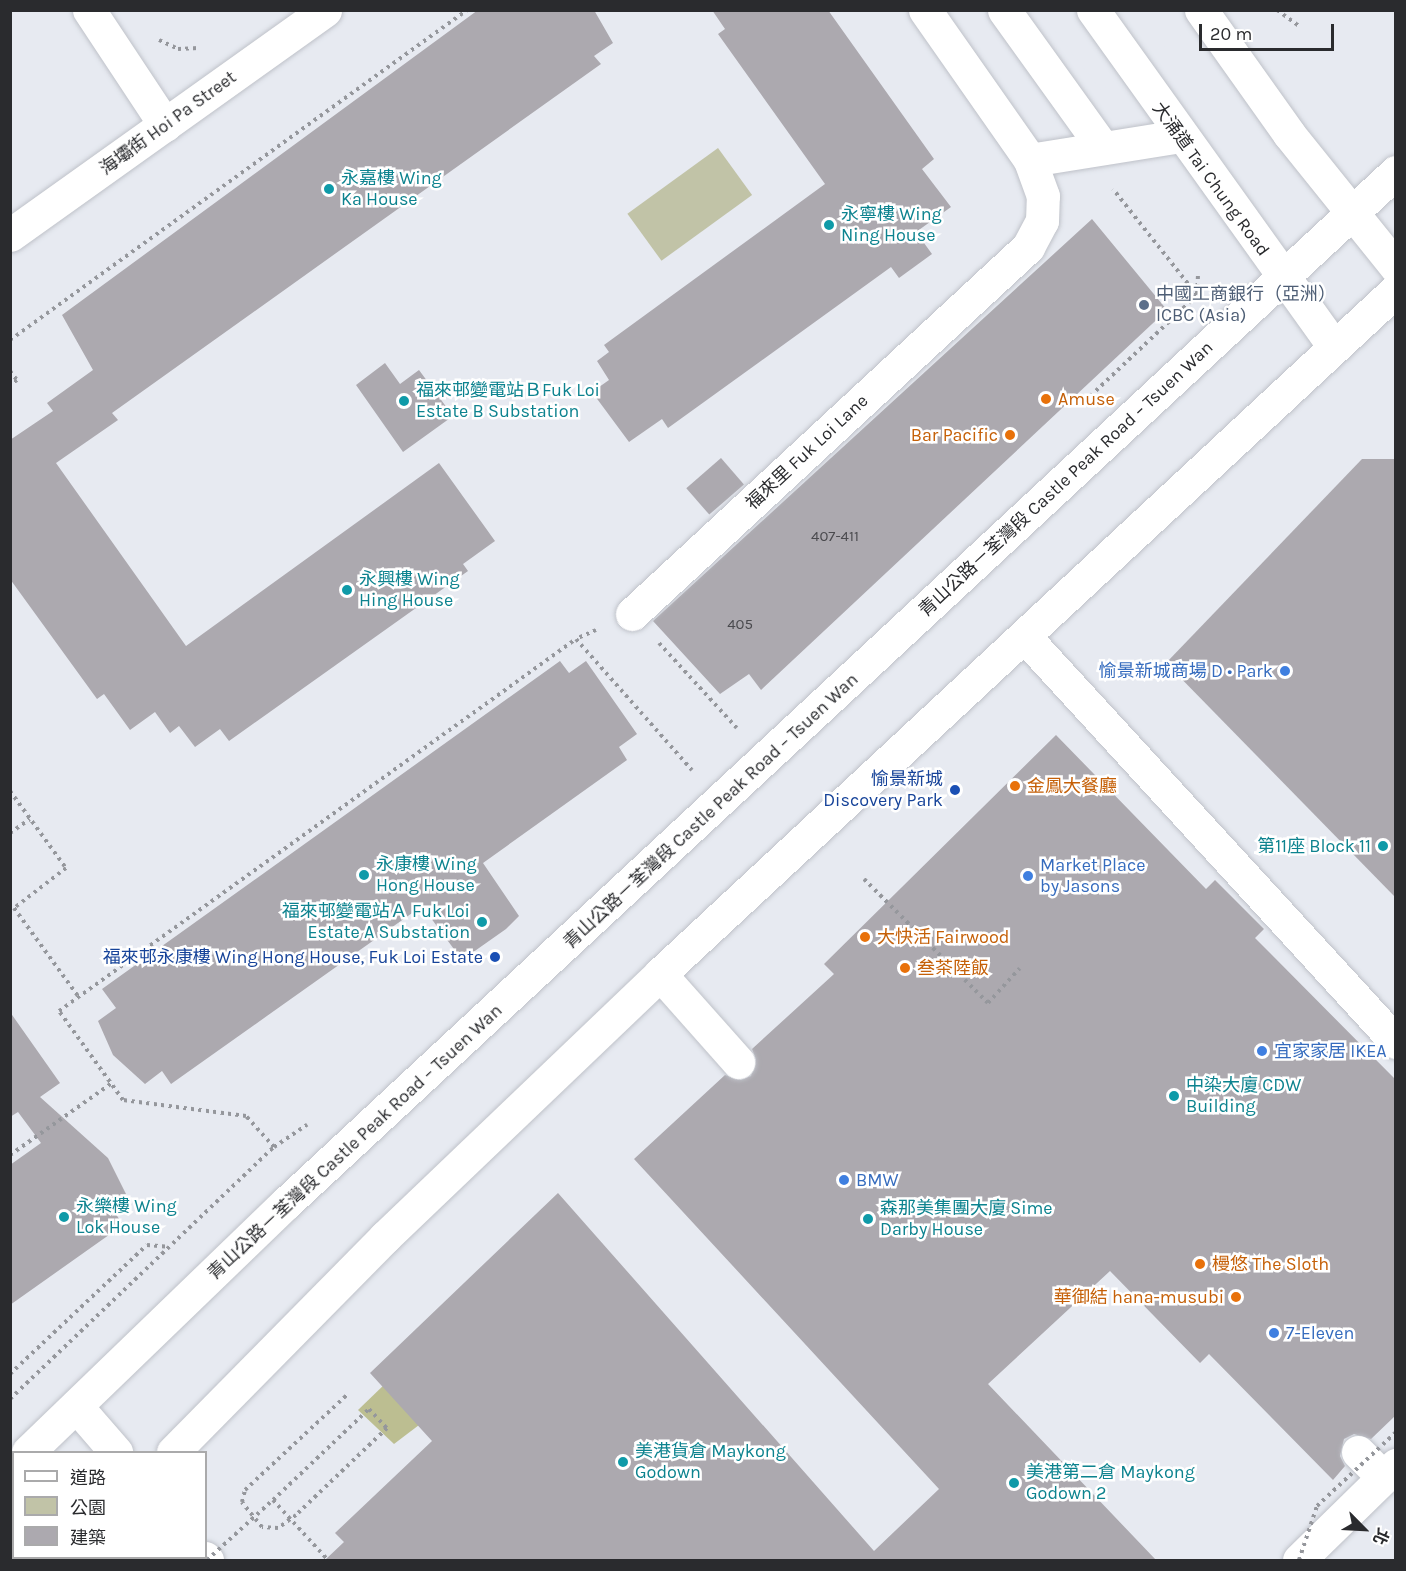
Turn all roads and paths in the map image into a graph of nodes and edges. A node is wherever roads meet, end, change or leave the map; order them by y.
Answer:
1 (89, 10) edge
2 (326, 10) edge
3 (467, 10) edge
4 (925, 10) edge
5 (1004, 10) edge
6 (1093, 10) edge
7 (1277, 10) edge
8 (1204, 14) edge
9 (1299, 26) dead end
10 (151, 30) dead end
11 (199, 48) dead end
12 (165, 125) junction
13 (1180, 136) junction
14 (1103, 148) junction
15 (1030, 159) junction
16 (1395, 172) edge
17 (1110, 184) dead end
18 (1352, 212) junction
19 (10, 235) edge
20 (1395, 267) edge
21 (1198, 274) dead end
22 (1282, 277) junction
23 (1395, 290) edge
24 (1197, 295) junction
25 (10, 340) edge
26 (1333, 345) junction
27 (10, 370) edge
28 (10, 385) edge
29 (1075, 411) dead end
30 (632, 614) junction
31 (1024, 636) junction
32 (576, 639) junction
33 (747, 721) dead end
34 (738, 729) junction
35 (731, 736) dead end
36 (702, 765) dead end
37 (10, 791) edge
38 (30, 819) junction
39 (10, 833) edge
40 (864, 879) dead end
41 (1020, 968) dead end
42 (660, 974) junction
43 (78, 996) junction
44 (1395, 1042) edge
45 (738, 1062) dead end
46 (112, 1083) junction
47 (10, 1155) edge
48 (169, 1247) junction
49 (10, 1374) edge
50 (349, 1393) dead end
51 (10, 1399) edge
52 (77, 1407) junction
53 (1395, 1432) edge
54 (29, 1451) edge
55 (115, 1451) edge
56 (174, 1451) edge
57 (1358, 1452) dead end
58 (1389, 1471) edge
59 (273, 1500) junction
60 (207, 1558) edge
61 (327, 1559) dead end
62 (1299, 1560) edge

1 - 12 main road
2 - 12 main road, 海壩街 Hoi Pa Street
3 - 25 path
4 - 15 main road, 福來里 Fuk Loi Lane
5 - 14 main road
6 - 13 main road, 大涌道 Tai Chung Road
7 - 9 path
8 - 18 main road
10 - 11 path
12 - 19 main road, 海壩街 Hoi Pa Street
13 - 14 main road
13 - 22 main road, 大涌道 Tai Chung Road
14 - 15 main road
15 - 30 main road, 福來里 Fuk Loi Lane
16 - 18 main road, 青山公路－荃灣段 Castle Peak Road – Tsuen Wan
17 - 24 path
18 - 20 main road
18 - 22 main road, 青山公路－荃灣段 Castle Peak Road – Tsuen Wan
21 - 24 path
22 - 26 main road, 大涌道 Tai Chung Road
22 - 52 main road, 青山公路－荃灣段 Castle Peak Road – Tsuen Wan
23 - 26 main road
24 - 29 path
26 - 31 main road
27 - 28 path
30 - 32 path
30 - 34 path
31 - 42 main road
31 - 44 main road
32 - 36 path
32 - 43 path
33 - 34 path
34 - 35 path
37 - 38 path
38 - 39 path
38 - 43 path
40 - 41 path
42 - 45 main road
42 - 56 main road
43 - 46 path
46 - 47 path
46 - 48 path
48 - 49 path
48 - 51 path
50 - 59 path, bridge
52 - 54 main road, 青山公路－荃灣段 Castle Peak Road – Tsuen Wan
52 - 55 main road
53 - 62 path, bridge
57 - 58 main road
58 - 62 main road
59 - 60 path, bridge
59 - 61 path, bridge

